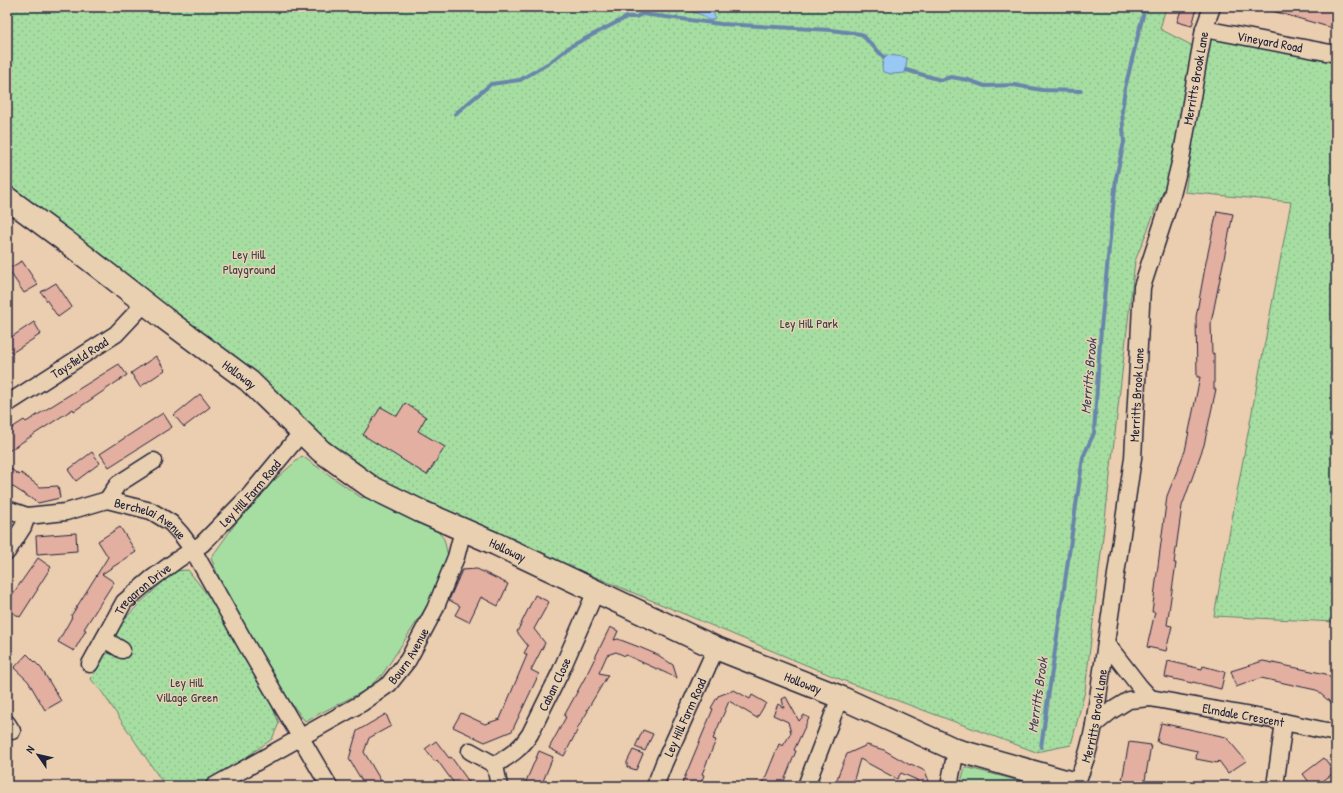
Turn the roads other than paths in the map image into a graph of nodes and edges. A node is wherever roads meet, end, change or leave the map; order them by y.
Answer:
1 (1212, 7) edge
2 (1204, 30) junction
3 (1336, 54) edge
4 (7, 198) edge
5 (145, 303) junction
6 (7, 404) edge
7 (302, 432) junction
8 (154, 461) dead end
9 (107, 500) junction
10 (7, 510) edge
11 (27, 516) junction
12 (463, 530) junction
13 (193, 550) junction
14 (7, 552) edge
15 (596, 591) junction
16 (104, 639) junction
17 (1106, 643) junction
18 (716, 648) junction
19 (122, 650) dead end
20 (90, 664) dead end
21 (840, 697) junction
22 (1150, 698) junction
23 (1284, 722) junction
24 (1094, 725) junction
25 (1336, 733) edge
26 (301, 738) junction
27 (956, 750) junction
28 (470, 752) dead end
29 (495, 765) junction
30 (1076, 785) edge
31 (214, 786) edge
32 (330, 786) edge
33 (500, 786) edge
34 (655, 786) edge
35 (806, 786) edge
36 (948, 786) edge
37 (1275, 786) edge

1 - 2 street, Merritts Brook Lane
2 - 3 street, Vineyard Road
2 - 17 street, Merritts Brook Lane
4 - 5 street, Holloway
5 - 6 street, Taysfield Road
5 - 7 street, Holloway
7 - 12 street, Holloway
7 - 13 street, Ley Hill Farm Road
8 - 9 street
9 - 11 street, Berchelai Avenue
9 - 13 street, Berchelai Avenue
10 - 11 street, Berchelai Avenue
11 - 14 street
12 - 15 street, Holloway
12 - 26 street, Bourn Avenue
13 - 16 street, Tregaron Drive
13 - 26 street, Berchelai Avenue
15 - 18 street, Holloway
15 - 29 street, Caban Close
16 - 19 street
16 - 20 street, Tregaron Drive
17 - 22 street
17 - 24 street, Merritts Brook Lane
18 - 21 street, Holloway
18 - 34 street, Ley Hill Farm Road
21 - 27 street, Holloway
21 - 35 street
22 - 23 street, Elmdale Crescent
22 - 24 street, Elmdale Crescent
23 - 25 street, Elmdale Crescent
23 - 37 street
24 - 30 street, Merritts Brook Lane
26 - 31 street, Bourn Avenue
26 - 32 street
27 - 30 street, Holloway
27 - 36 street
28 - 29 street
29 - 33 street

